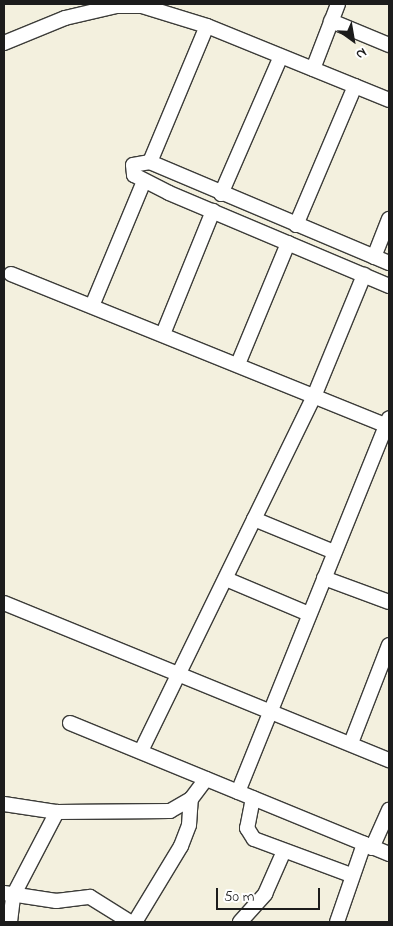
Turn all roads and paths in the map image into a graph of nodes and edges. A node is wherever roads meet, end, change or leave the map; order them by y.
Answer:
1 (338, 4) edge
2 (331, 21) junction
3 (207, 26) junction
4 (4, 43) edge
5 (389, 45) edge
6 (281, 56) junction
7 (313, 69) junction
8 (355, 86) junction
9 (389, 100) edge
10 (150, 162) junction
11 (144, 180) junction
12 (221, 194) junction
13 (213, 211) junction
14 (389, 219) edge
15 (296, 225) junction
16 (288, 243) junction
17 (374, 256) junction
18 (389, 263) edge
19 (11, 274) dead end
20 (364, 275) junction
21 (389, 286) edge
22 (92, 306) junction
23 (163, 334) junction
24 (238, 364) junction
25 (315, 394) junction
26 (388, 424) edge
27 (254, 520) junction
28 (334, 552) junction
29 (324, 578) junction
30 (226, 579) junction
31 (389, 602) edge
32 (4, 603) edge
33 (309, 614) junction
34 (389, 645) edge
35 (180, 674) junction
36 (269, 710) junction
37 (70, 724) dead end
38 (351, 743) junction
39 (141, 751) junction
40 (389, 760) edge
41 (206, 779) junction
42 (238, 792) junction
43 (253, 798) junction
44 (191, 799) junction
45 (4, 804) edge
46 (389, 810) edge
47 (57, 812) junction
48 (368, 846) junction
49 (284, 852) junction
50 (389, 854) edge
51 (351, 874) junction
52 (9, 894) edge
53 (10, 922) edge
54 (130, 922) edge
55 (135, 922) edge
56 (240, 922) edge
57 (337, 922) edge

1 - 2 street
2 - 5 street
2 - 7 street
3 - 4 street
3 - 6 street
3 - 10 street
6 - 7 street
6 - 12 street
7 - 8 street
8 - 9 street
8 - 15 street
10 - 11 street
10 - 12 street
11 - 13 street
11 - 22 street
12 - 15 street
13 - 16 street
13 - 23 street
14 - 17 street
15 - 17 street
16 - 20 street
16 - 24 street
17 - 18 street
19 - 22 street
20 - 21 street
20 - 25 street
22 - 23 street
23 - 24 street
24 - 25 street
25 - 26 street
25 - 27 street
26 - 28 street
27 - 28 street
27 - 30 street
28 - 29 street
29 - 31 street
29 - 33 street
30 - 33 street
30 - 35 street
32 - 35 street
33 - 36 street
34 - 38 street
35 - 36 street
35 - 39 street
36 - 38 street
36 - 42 street
37 - 39 street
38 - 40 street
39 - 41 street
41 - 42 street
41 - 44 street
42 - 43 street
43 - 48 street
43 - 49 street
44 - 47 street
44 - 55 street
45 - 47 street
46 - 48 street
47 - 52 street
48 - 50 street
48 - 51 street
49 - 51 street
49 - 56 street
51 - 57 street
52 - 53 street
52 - 54 street

